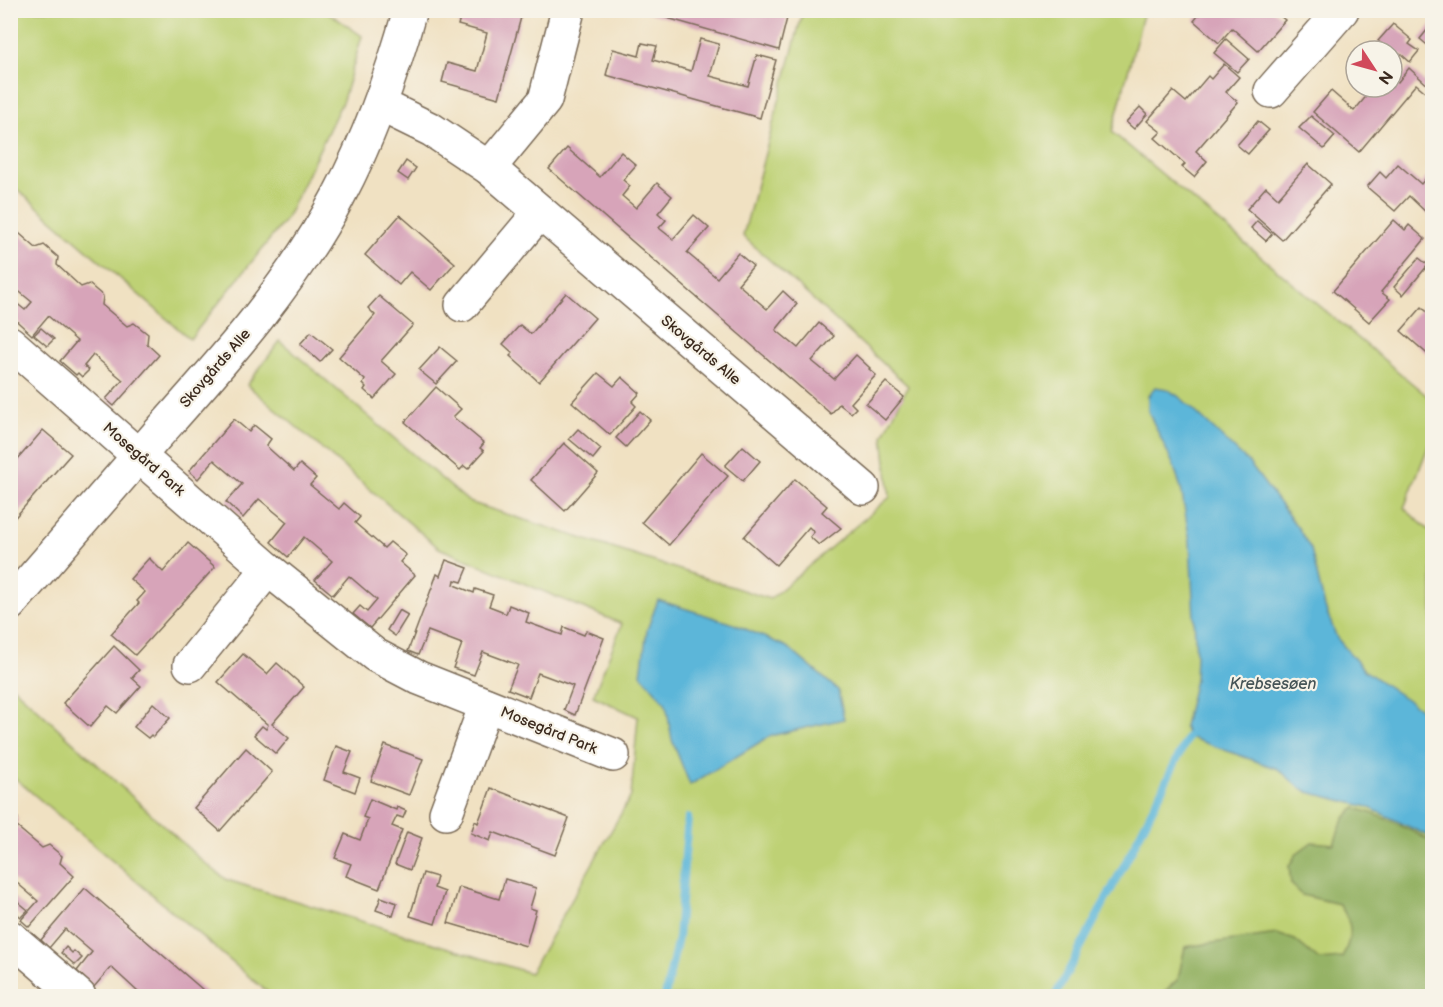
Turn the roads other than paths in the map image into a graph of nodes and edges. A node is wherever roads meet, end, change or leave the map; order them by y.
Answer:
1 (410, 10) edge
2 (1342, 10) edge
3 (567, 14) dead end
4 (1271, 91) dead end
5 (381, 105) junction
6 (489, 168) junction
7 (540, 212) junction
8 (462, 305) dead end
9 (13, 351) edge
10 (139, 455) junction
11 (863, 488) dead end
12 (268, 569) junction
13 (10, 604) edge
14 (190, 665) dead end
15 (486, 705) junction
16 (612, 756) dead end
17 (446, 813) dead end
18 (10, 937) edge
19 (79, 996) edge

1 - 5 street, Skovgårds Alle
2 - 4 street
3 - 6 street
5 - 6 street, Skovgårds Alle
5 - 10 street, Skovgårds Alle
6 - 7 street, Skovgårds Alle
7 - 8 street
7 - 11 street, Skovgårds Alle
9 - 10 street, Mosegård Park
10 - 12 street, Mosegård Park
10 - 13 street, Skovgårds Alle
12 - 14 street
12 - 15 street, Mosegård Park
15 - 16 street, Mosegård Park
15 - 17 street, Mosegård Park
18 - 19 street

